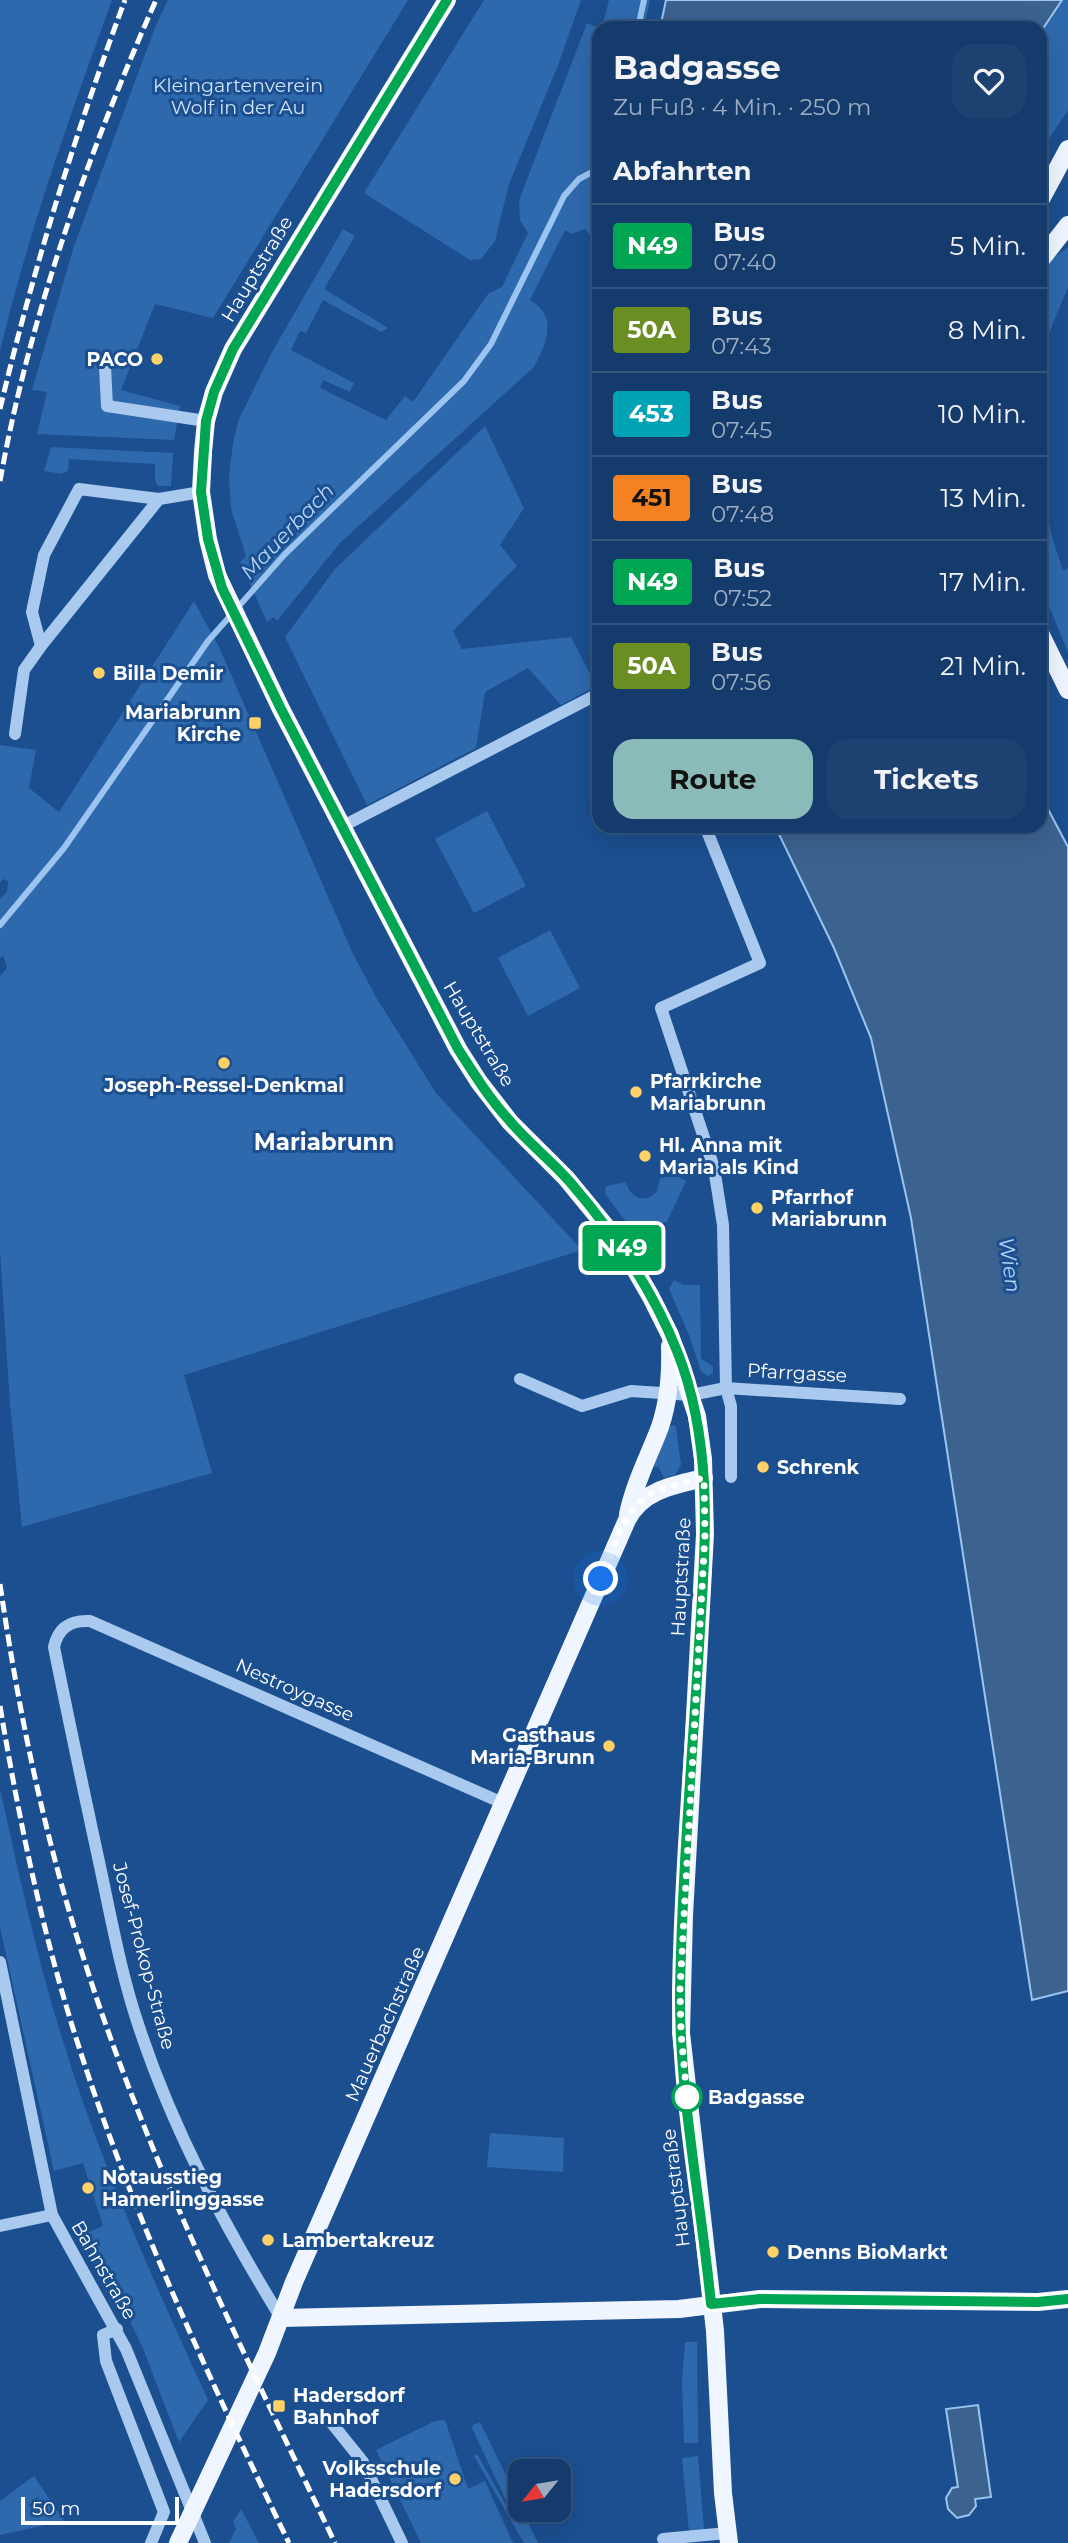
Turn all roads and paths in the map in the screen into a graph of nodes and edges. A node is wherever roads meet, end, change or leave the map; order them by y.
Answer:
1 (447, 0) edge
2 (1068, 149) edge
3 (1047, 188) edge
4 (1068, 225) edge
5 (1047, 252) edge
6 (105, 366) dead end
7 (206, 421) junction
8 (201, 492) junction
9 (159, 499) junction
10 (41, 646) junction
11 (1047, 647) edge
12 (1068, 690) edge
13 (592, 697) edge
14 (15, 734) dead end
15 (343, 826) junction
16 (708, 833) edge
17 (670, 1335) junction
18 (520, 1379) dead end
19 (726, 1388) junction
20 (668, 1394) junction
21 (691, 1395) junction
22 (900, 1399) dead end
23 (731, 1477) dead end
24 (704, 1478) junction
25 (627, 1520) junction
26 (68, 1624) joint
27 (505, 1804) junction
28 (0, 1962) edge
29 (52, 2215) junction
30 (0, 2226) edge
31 (1065, 2299) edge
32 (711, 2304) junction
33 (281, 2318) junction
34 (117, 2329) junction
35 (326, 2416) dead end
36 (193, 2513) junction
37 (728, 2538) edge
38 (663, 2539) dead end
39 (150, 2543) edge
40 (178, 2543) edge
41 (205, 2543) edge
42 (402, 2543) edge

1 - 7 main road, Hauptstraße
2 - 3 main road
4 - 5 main road
6 - 7 street
7 - 8 main road, Hauptstraße
8 - 9 street
8 - 15 main road, Hauptstraße
9 - 10 street
9 - 10 street
10 - 14 street
11 - 12 main road
13 - 15 street
15 - 17 main road, Hauptstraße
16 - 19 street
17 - 20 main road, Mauerbachstraße
17 - 21 main road, Hauptstraße
18 - 20 street, Pfarrgasse
19 - 21 street, Pfarrgasse
19 - 22 street, Pfarrgasse
19 - 23 street
20 - 21 street, Pfarrgasse
20 - 25 main road, Mauerbachstraße
21 - 24 main road, Hauptstraße
24 - 25 main road, Mauerbachstraße
24 - 32 main road, Hauptstraße
25 - 27 main road, Mauerbachstraße
26 - 27 street, Nestroygasse
26 - 33 street, Josef-Prokop-Straße
27 - 33 main road, Mauerbachstraße
28 - 29 street, Bahnstraße
29 - 30 street
29 - 34 street, Bahnstraße
31 - 32 main road
32 - 33 main road
32 - 37 main road, Hauptstraße
33 - 36 main road, Mauerbachstraße
34 - 36 street, Bahnstraße
34 - 39 street
35 - 42 street
36 - 40 main road, Mauerbachstraße
36 - 41 street, Bahnstraße
37 - 38 street

